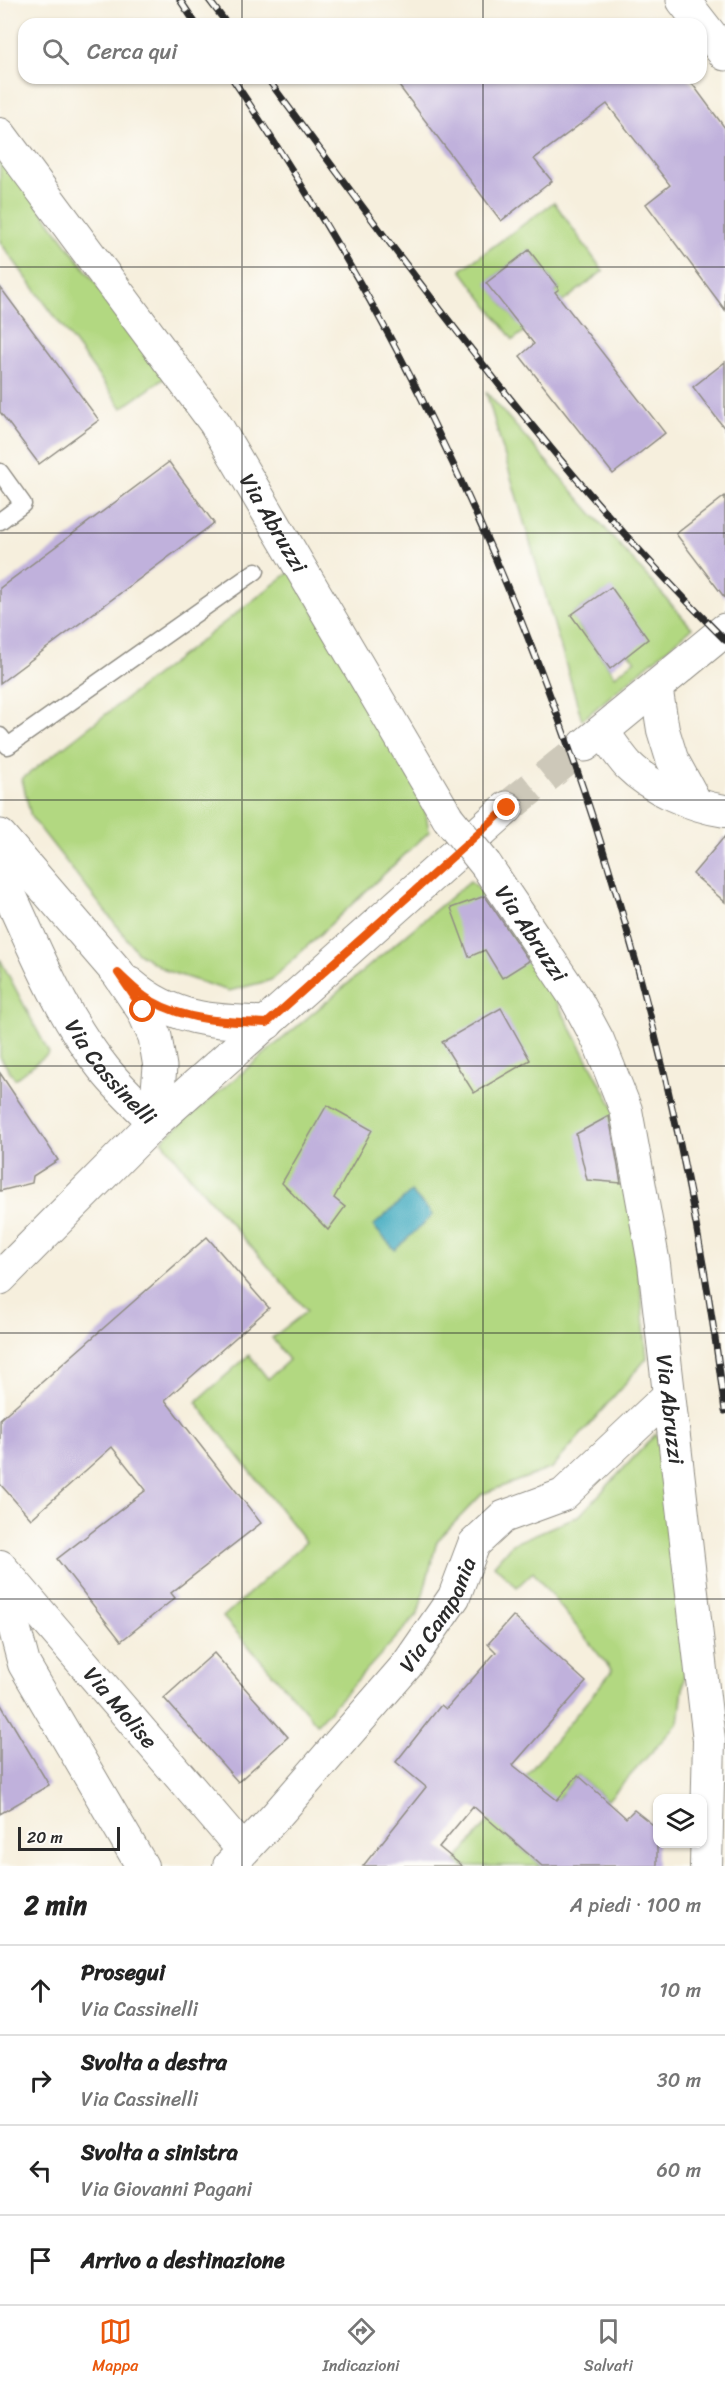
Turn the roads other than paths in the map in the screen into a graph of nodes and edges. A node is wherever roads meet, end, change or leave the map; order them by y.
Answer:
1 (683, 0) edge
2 (697, 18) edge
3 (707, 31) edge
4 (725, 54) edge
5 (0, 134) edge
6 (0, 472) edge
7 (0, 521) edge
8 (256, 571) dead end
9 (725, 630) edge
10 (656, 687) junction
11 (0, 736) edge
12 (594, 738) joint
13 (710, 807) edge
14 (507, 808) tunnel mouth
15 (0, 836) edge
16 (0, 874) edge
17 (118, 973) junction
18 (267, 1023) junction
19 (155, 1122) junction
20 (0, 1278) edge
21 (669, 1395) junction
22 (0, 1566) edge
23 (0, 1573) edge
24 (236, 1858) edge
25 (142, 1866) edge
26 (706, 1866) edge

1 - 2 street
3 - 4 street
5 - 21 street, Via Abruzzi, bridge
6 - 7 lane
8 - 11 lane
9 - 10 street
10 - 12 street
10 - 13 street
12 - 13 street
14 - 18 street
15 - 17 street, Via Cassinelli
16 - 19 street, Via Cassinelli
17 - 18 street, Via Cassinelli
17 - 19 street, Via Cassinelli
18 - 19 street
19 - 20 street
21 - 24 street, Via Campania
21 - 26 street, Via Abruzzi
22 - 24 street, Via Molise
23 - 25 street

